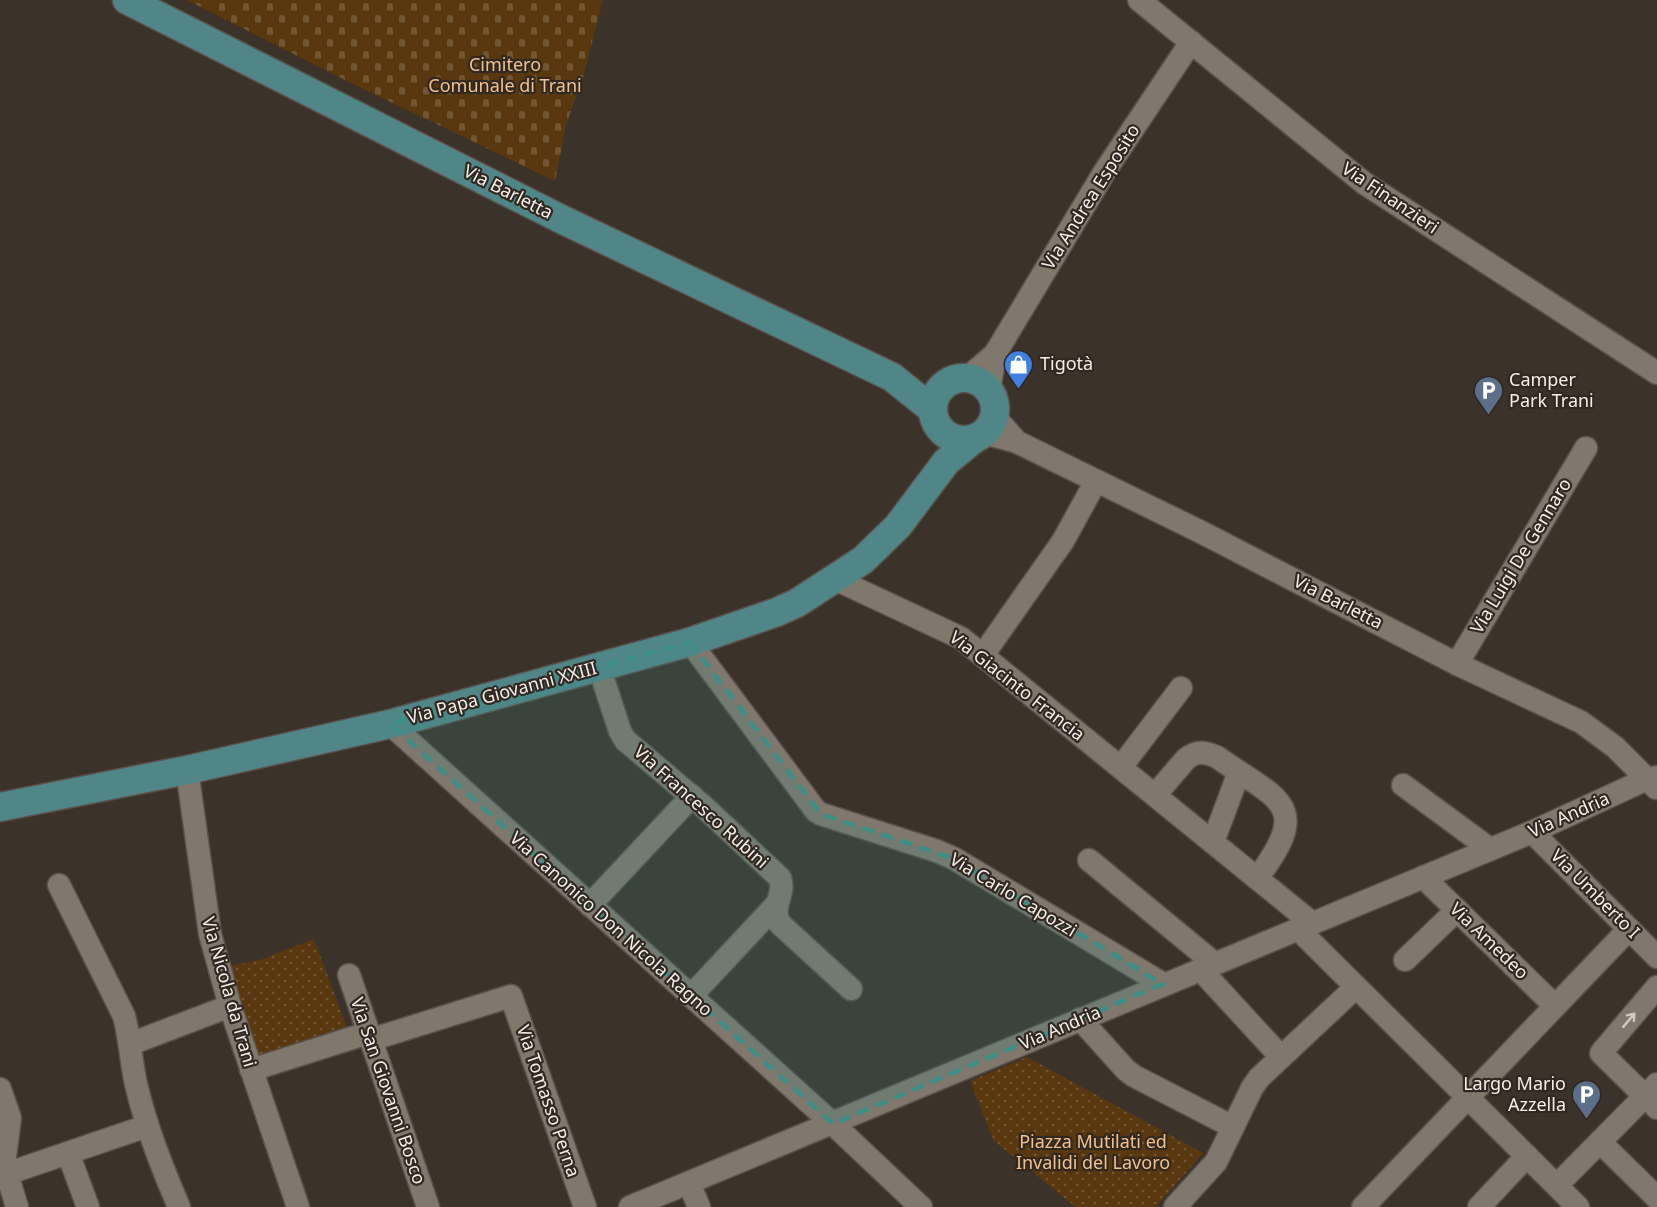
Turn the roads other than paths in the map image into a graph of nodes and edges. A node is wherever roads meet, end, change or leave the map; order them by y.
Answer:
1 (127, 0) edge
2 (1139, 0) edge
3 (1191, 42) junction
4 (1657, 373) edge
5 (969, 407) junction
6 (1586, 448) dead end
7 (946, 462) junction
8 (1096, 481) junction
9 (835, 579) junction
10 (690, 642) junction
11 (983, 655) junction
12 (1457, 664) junction
13 (599, 667) junction
14 (1181, 688) dead end
15 (390, 724) junction
16 (1121, 767) junction
17 (188, 770) junction
18 (1239, 772) junction
19 (1654, 782) edge
20 (1403, 785) dead end
21 (1155, 795) junction
22 (692, 796) junction
23 (0, 807) edge
24 (1532, 832) junction
25 (1213, 842) junction
26 (1490, 849) junction
27 (1089, 860) dead end
28 (1423, 877) junction
29 (1257, 878) junction
30 (59, 885) dead end
31 (590, 905) junction
32 (776, 905) junction
33 (1457, 910) junction
34 (1305, 926) junction
35 (1629, 929) junction
36 (1657, 957) edge
37 (1405, 960) dead end
38 (1207, 966) junction
39 (349, 975) dead end
40 (1163, 984) junction
41 (1356, 987) junction
42 (1657, 987) edge
43 (851, 989) dead end
44 (691, 996) junction
45 (230, 1006) junction
46 (1555, 1006) junction
47 (1080, 1019) junction
48 (369, 1036) junction
49 (130, 1044) junction
50 (1281, 1057) junction
51 (251, 1070) junction
52 (0, 1089) edge
53 (1653, 1096) edge
54 (1467, 1098) junction
55 (833, 1124) junction
56 (147, 1126) junction
57 (1233, 1127) junction
58 (1600, 1142) junction
59 (68, 1153) junction
60 (1527, 1156) junction
61 (6, 1174) junction
62 (688, 1183) junction
63 (1557, 1185) junction
64 (1657, 1198) edge
65 (17, 1207) edge
66 (88, 1207) edge
67 (179, 1207) edge
68 (298, 1207) edge
69 (428, 1207) edge
70 (585, 1207) edge
71 (630, 1207) edge
72 (699, 1207) edge
73 (921, 1207) edge
74 (1175, 1207) edge
75 (1363, 1207) edge
76 (1479, 1207) edge
77 (1578, 1207) edge

1 - 5 main road, Via Barletta
2 - 3 street, Via Finanzieri
3 - 4 street, Via Finanzieri
3 - 5 street, Via Andrea Esposito
5 - 7 main road, Via Papa Giovanni XXIII
5 - 7 main road, Via Barletta
5 - 8 street, Via Barletta
6 - 12 street, Via Luigi De Gennaro
7 - 9 main road, Via Papa Giovanni XXIII
8 - 11 street
8 - 12 street, Via Barletta
9 - 10 main road, Via Papa Giovanni XXIII
9 - 11 street, Via Giacinto Francia
10 - 13 main road, Via Papa Giovanni XXIII
10 - 40 street, Via Carlo Capozzi
11 - 16 street, Via Giacinto Francia
12 - 19 street, Via Barletta
13 - 15 main road, Via Papa Giovanni XXIII
13 - 22 street, Via Francesco Rubini
14 - 16 street
15 - 17 main road, Via Papa Giovanni XXIII
15 - 31 street, Via Canonico Don Nicola Ragno
16 - 21 street, Via Giacinto Francia
17 - 23 main road, Via Papa Giovanni XXIII
17 - 45 street, Via Nicola da Trani
18 - 21 street
18 - 25 street
18 - 29 street
19 - 24 street, Via Andria
20 - 26 street
21 - 25 street, Via Giacinto Francia
22 - 31 street
22 - 32 street, Via Francesco Rubini
24 - 26 street, Via Andria
24 - 35 street, Via Umberto I
25 - 29 street, Via Giacinto Francia
26 - 28 street, Via Andria
27 - 38 street
28 - 33 street, Via Amedeo
28 - 34 street, Via Andria
29 - 34 street, Via Giacinto Francia
30 - 49 street
31 - 44 street, Via Canonico Don Nicola Ragno
32 - 43 street, Via Francesco Rubini
32 - 44 street
33 - 37 street
33 - 46 street, Via Amedeo
34 - 38 street, Via Andria
34 - 41 street, Via Giacinto Francia
35 - 36 street, Via Umberto I
35 - 46 street
38 - 40 street, Via Andria
38 - 50 street
39 - 48 street, Via San Giovanni Bosco
40 - 47 street, Via Andria
41 - 50 street
41 - 54 street, Via Giacinto Francia
53 -> 42 street
44 - 55 street, Via Canonico Don Nicola Ragno
45 - 49 street
45 - 51 street, Via Nicola da Trani
46 - 54 street
47 - 55 street, Via Andria
47 - 57 street
48 - 51 street
48 - 69 street, Via San Giovanni Bosco
48 - 70 street, Via Tomasso Perna
49 - 56 street
50 - 57 street
51 - 68 street, Via Nicola da Trani
52 - 61 street
53 - 58 street
54 - 60 street, Via Giacinto Francia
54 - 75 street
55 - 62 street, Via Andria
55 - 73 street, Via Canonico Don Nicola Ragno
56 - 59 street
56 - 67 street
57 - 74 street
58 - 63 street
58 - 64 street
59 - 61 street
59 - 66 street
60 - 63 street, Via Giacinto Francia
60 - 76 street
61 - 65 street
62 - 71 street, Via Andria
62 - 72 street
63 - 77 street, Via Giacinto Francia

